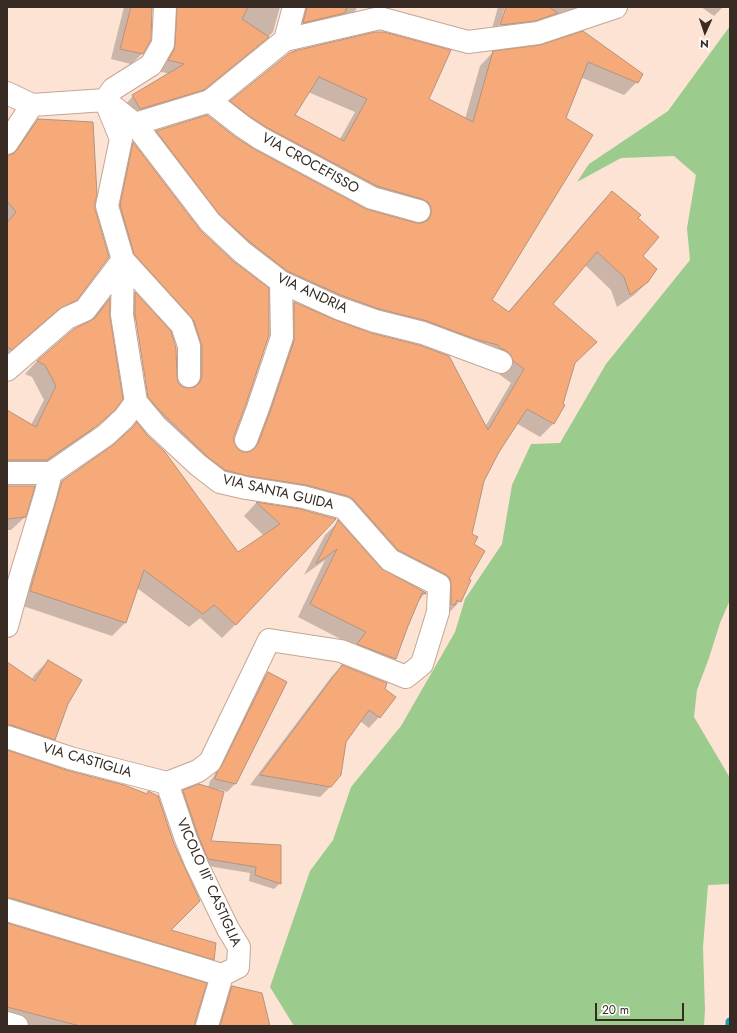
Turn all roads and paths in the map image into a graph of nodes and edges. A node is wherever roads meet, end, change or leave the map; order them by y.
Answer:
1 (165, 7) edge
2 (294, 7) edge
3 (400, 7) edge
4 (616, 7) edge
5 (380, 18) junction
6 (285, 40) junction
7 (7, 93) edge
8 (105, 100) junction
9 (210, 101) junction
10 (32, 106) junction
11 (135, 124) junction
12 (7, 143) edge
13 (419, 211) dead end
14 (123, 260) junction
15 (281, 282) junction
16 (500, 362) dead end
17 (7, 370) edge
18 (189, 376) dead end
19 (136, 402) junction
20 (246, 440) dead end
21 (7, 473) edge
22 (51, 473) junction
23 (7, 626) edge
24 (7, 737) edge
25 (167, 783) junction
26 (7, 910) edge
27 (222, 975) junction
28 (7, 1023) edge
29 (17, 1026) edge
30 (207, 1026) edge

1 - 8 street
2 - 6 street
3 - 5 street
4 - 5 street
5 - 6 street
6 - 9 street
7 - 10 street
8 - 10 street
8 - 11 street, VIA ANDRIA
8 - 14 street
9 - 11 street
9 - 13 street, VIA CROCEFISSO
10 - 12 street
11 - 15 street, VIA ANDRIA
14 - 17 street
14 - 18 street
14 - 19 street
15 - 16 street, VIA ANDRIA
15 - 20 street
19 - 22 street
19 - 25 street, VIA SANTA GUIDA
21 - 22 street
22 - 23 street
24 - 25 street, VIA CASTIGLIA
25 - 27 street, VICOLO III° CASTIGLIA
26 - 27 street
27 - 30 street
28 - 29 street

